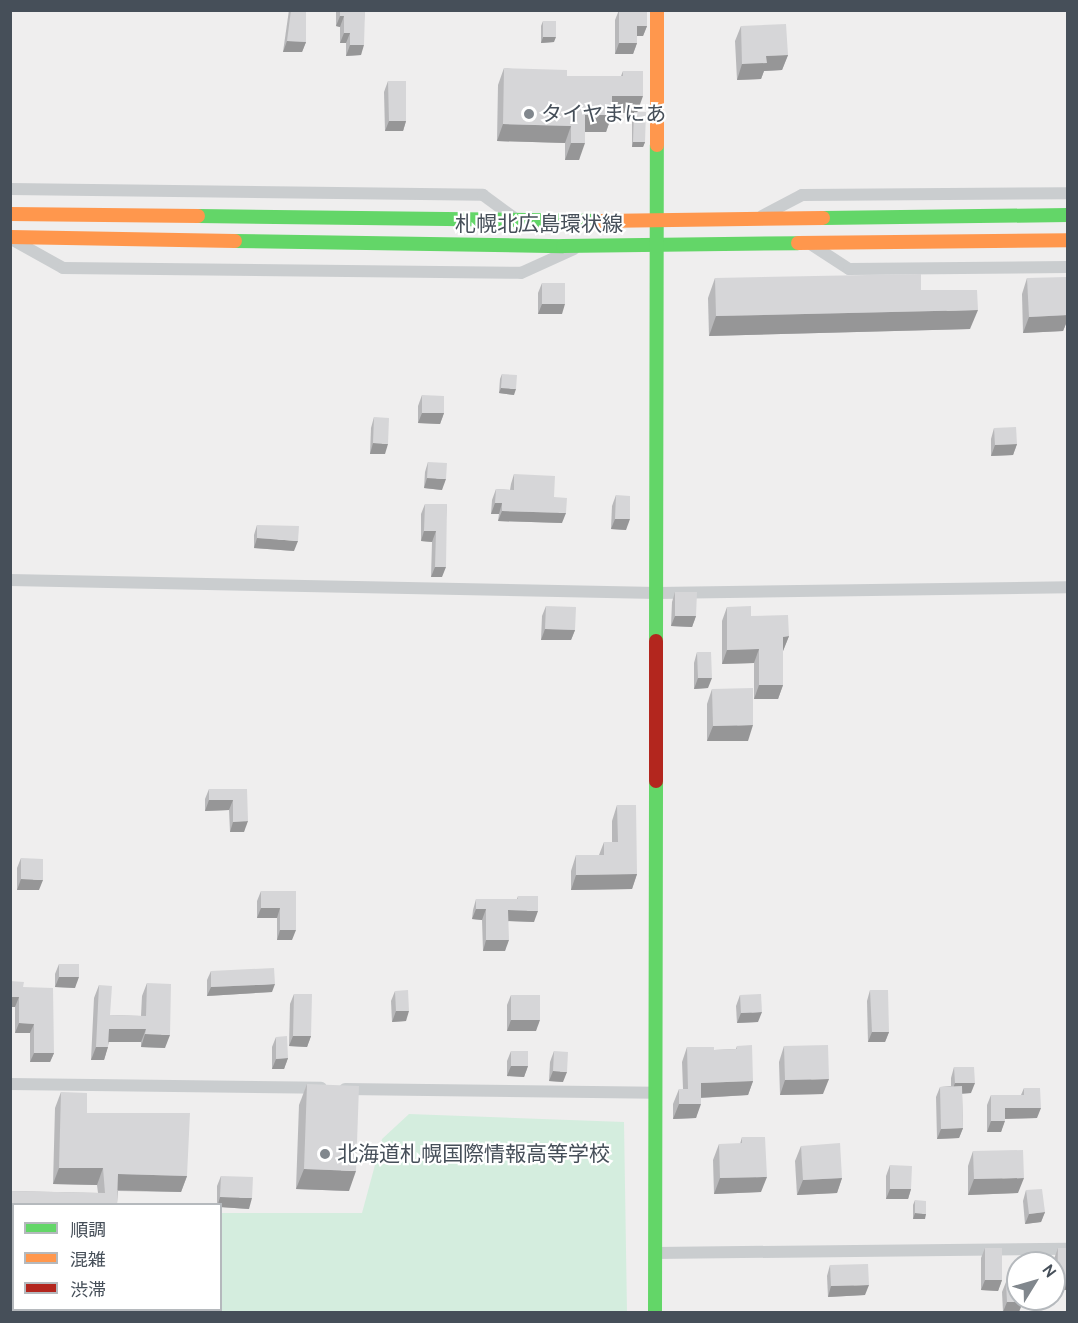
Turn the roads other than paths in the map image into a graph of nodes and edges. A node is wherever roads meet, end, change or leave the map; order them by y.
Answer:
1 (657, 10) edge
2 (10, 189) edge
3 (1068, 193) edge
4 (10, 214) edge
5 (1068, 215) edge
6 (756, 219) junction
7 (656, 220) junction
8 (519, 221) junction
9 (10, 238) edge
10 (1068, 240) edge
11 (809, 243) junction
12 (657, 245) junction
13 (581, 246) junction
14 (1068, 267) edge
15 (10, 580) edge
16 (1068, 587) edge
17 (657, 593) junction
18 (10, 1084) edge
19 (656, 1093) junction
20 (1068, 1249) edge
21 (655, 1253) junction
22 (655, 1312) edge

1 - 7 main road
2 - 8 street
3 - 6 street
4 - 8 main road, 札幌北広島環状線
5 - 6 main road, 札幌北広島環状線
6 - 7 main road, 札幌北広島環状線
7 - 8 main road, 札幌北広島環状線
7 - 12 main road
9 - 13 main road, 札幌北広島環状線
9 - 13 street
10 - 11 main road, 札幌北広島環状線
11 - 12 main road, 札幌北広島環状線
11 - 14 street
12 - 13 main road, 札幌北広島環状線
12 - 17 main road
15 - 17 street
16 - 17 street
17 - 19 main road
18 - 19 street
19 - 21 main road
20 - 21 street
21 - 22 main road

